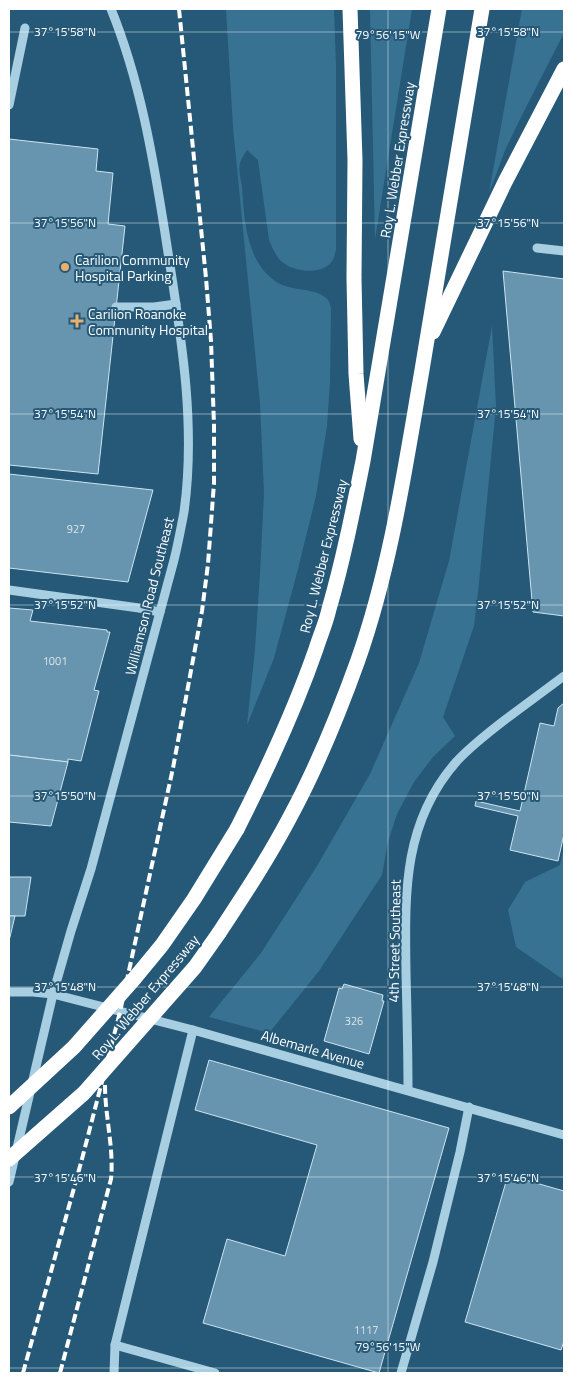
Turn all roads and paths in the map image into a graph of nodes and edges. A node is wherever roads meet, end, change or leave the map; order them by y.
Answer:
1 (111, 9) edge
2 (350, 9) edge
3 (439, 9) edge
4 (482, 9) edge
5 (25, 28) dead end
6 (564, 69) edge
7 (9, 105) edge
8 (537, 248) dead end
9 (564, 252) edge
10 (176, 304) junction
11 (116, 308) dead end
12 (425, 349) junction
13 (363, 462) junction
14 (9, 590) edge
15 (160, 612) junction
16 (564, 676) edge
17 (9, 992) edge
18 (53, 994) junction
19 (193, 1030) junction
20 (408, 1090) junction
21 (9, 1107) edge
22 (469, 1107) junction
23 (564, 1135) edge
24 (9, 1159) edge
25 (9, 1182) edge
26 (115, 1346) junction
27 (114, 1373) edge
28 (215, 1373) edge
29 (401, 1373) edge

1 - 10 street, Williamson Road Southeast
2 - 13 highway
3 - 13 highway, Roy L. Webber Expressway
4 - 12 highway, Roy L. Webber Expressway
5 - 7 street
6 - 12 highway
8 - 9 street
10 - 11 street
10 - 15 street, Williamson Road Southeast
12 - 24 highway, Roy L. Webber Expressway, bridge
13 - 21 highway, Roy L. Webber Expressway, bridge
14 - 15 street
15 - 18 street, Williamson Road Southeast
16 - 20 street, 4th Street Southeast
17 - 18 street, Albemarle Avenue
18 - 19 street, Albemarle Avenue
18 - 25 street, Williamson Road Southeast
19 - 20 street, Albemarle Avenue
19 - 26 street
20 - 22 street, Albemarle Avenue
22 - 23 street, Albemarle Avenue
22 - 29 street
26 - 27 street
26 - 28 street

